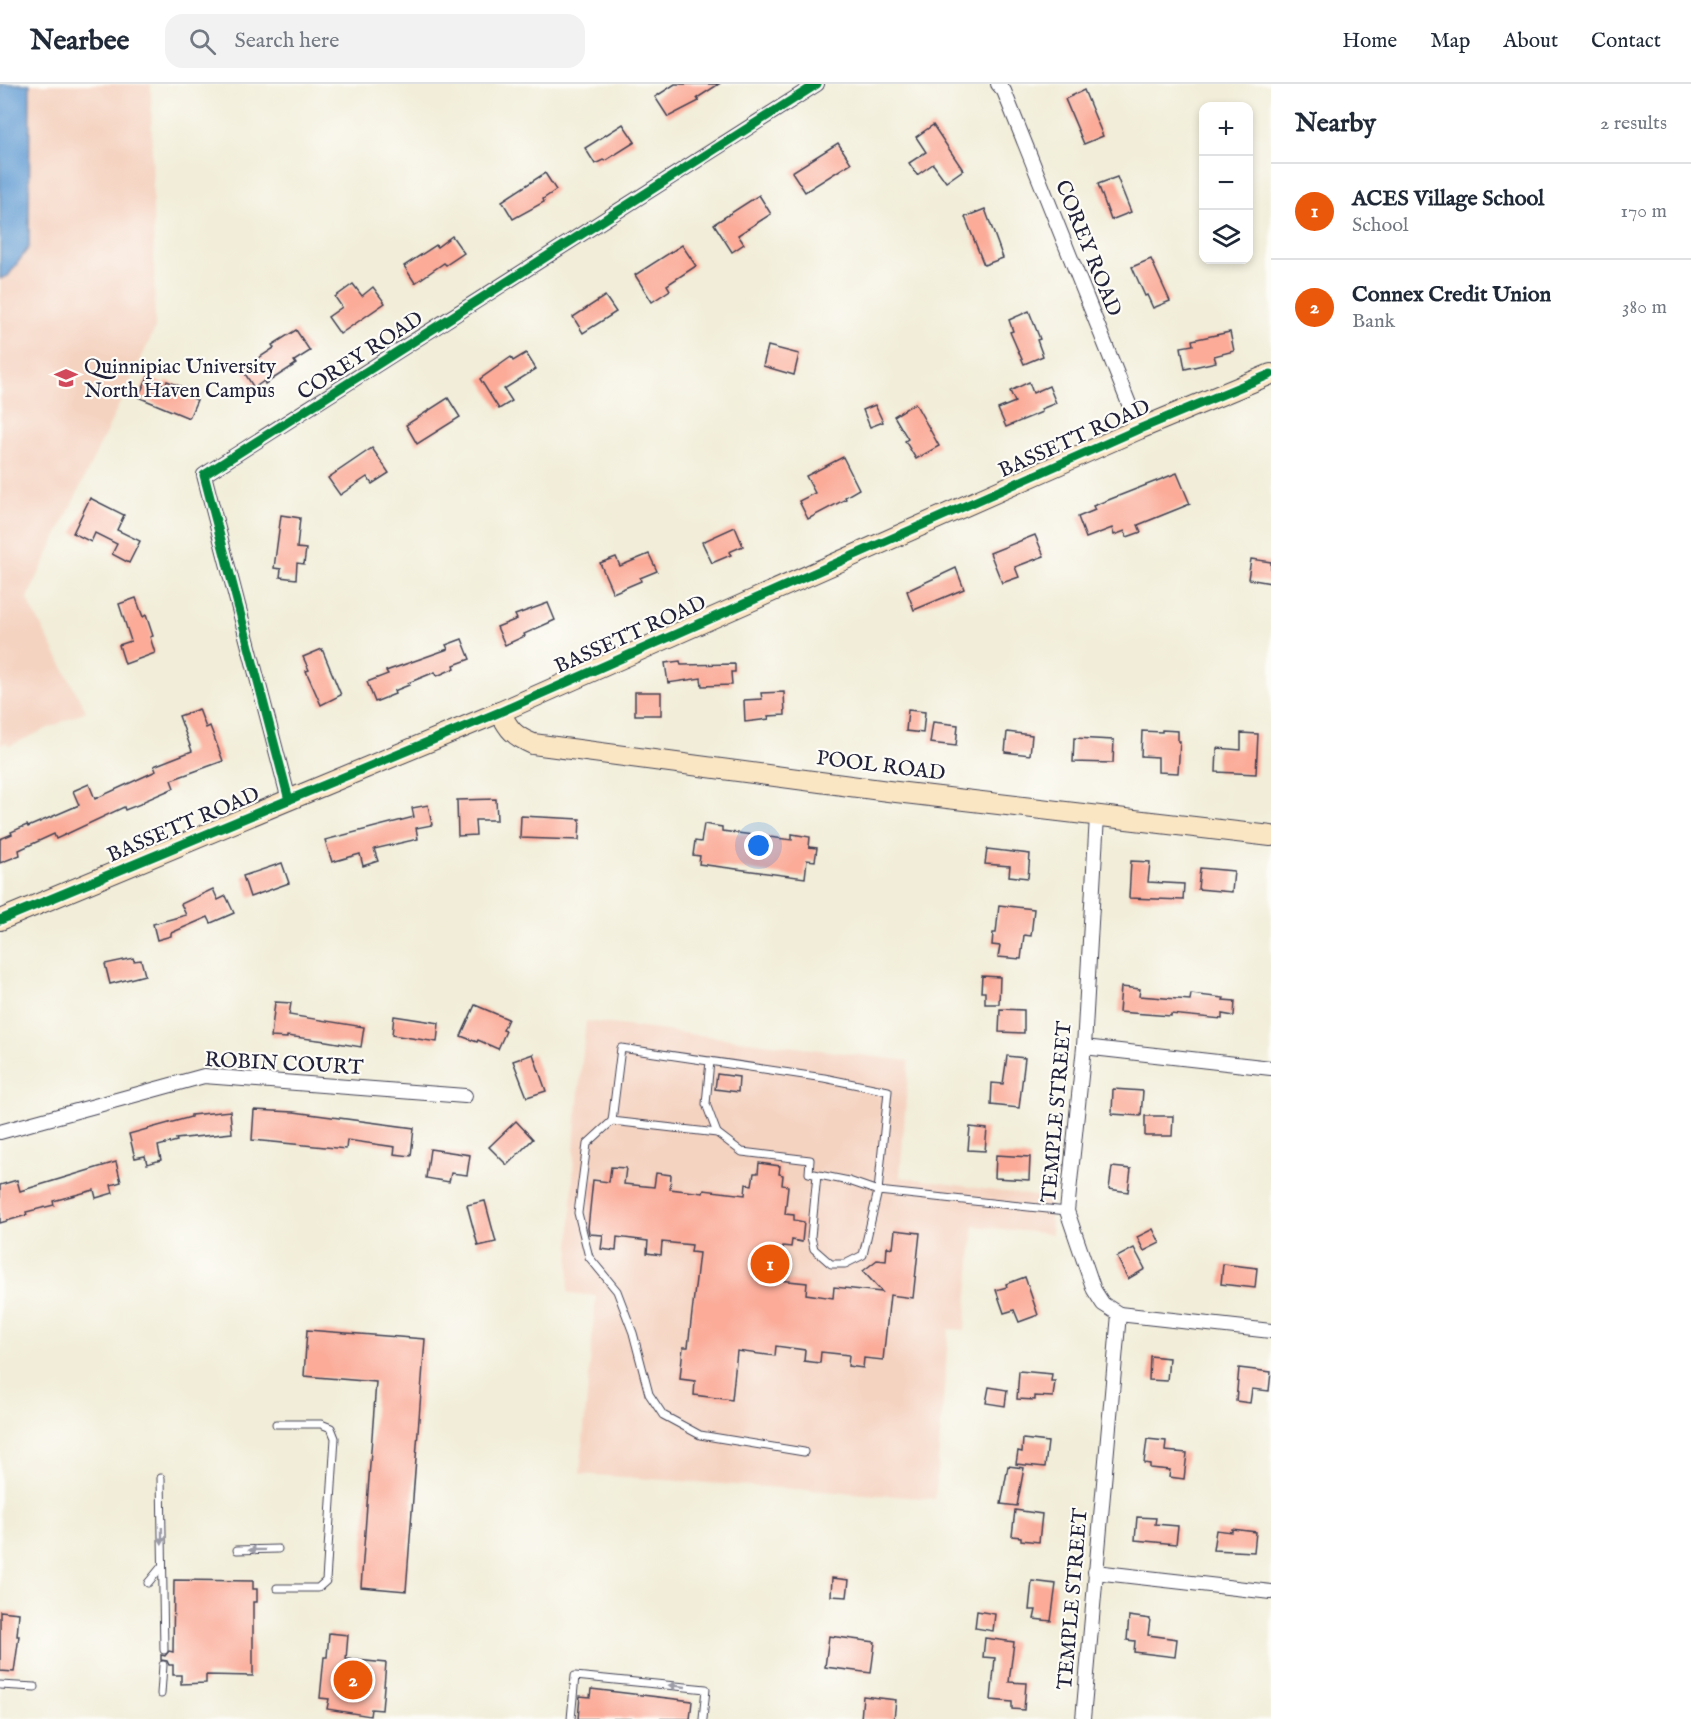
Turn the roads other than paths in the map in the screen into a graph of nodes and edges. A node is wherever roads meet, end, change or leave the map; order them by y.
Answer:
1 (817, 84) edge
2 (998, 84) edge
3 (1271, 374) edge
4 (1139, 429) junction
5 (500, 712) junction
6 (289, 800) junction
7 (1097, 816) junction
8 (1271, 836) edge
9 (0, 920) edge
10 (1084, 1047) junction
11 (710, 1061) junction
12 (1271, 1068) edge
13 (465, 1096) dead end
14 (612, 1121) junction
15 (0, 1132) edge
16 (717, 1132) junction
17 (816, 1175) junction
18 (878, 1191) junction
19 (1067, 1211) junction
20 (1119, 1314) junction
21 (1271, 1331) edge
22 (276, 1424) dead end
23 (804, 1452) dead end
24 (161, 1478) dead end
25 (278, 1549) dead end
26 (237, 1550) dead end
27 (162, 1566) junction
28 (1095, 1572) junction
29 (147, 1583) dead end
30 (278, 1588) dead end
31 (1271, 1592) edge
32 (164, 1650) dead end
33 (164, 1665) dead end
34 (0, 1685) edge
35 (35, 1687) dead end
36 (161, 1694) dead end
37 (571, 1719) edge
38 (703, 1719) edge
39 (1083, 1719) edge

1 - 6 street, COREY ROAD
2 - 4 street, COREY ROAD
3 - 4 street, BASSETT ROAD
4 - 5 street, BASSETT ROAD
5 - 6 street, BASSETT ROAD
5 - 7 street, POOL ROAD
6 - 9 street, BASSETT ROAD
7 - 8 street, POOL ROAD
7 - 10 street, TEMPLE STREET
10 - 12 street
10 - 19 street, TEMPLE STREET
11 - 14 lane
11 - 16 lane
11 - 18 lane
13 - 15 street, ROBIN COURT
14 - 16 lane
14 - 23 lane
16 - 17 lane
17 - 18 lane
17 - 18 lane
18 - 19 lane
19 - 20 street, TEMPLE STREET
20 - 21 street
20 - 28 street, TEMPLE STREET
22 - 30 lane
24 -> 27 lane
25 -> 26 lane
27 - 29 lane
27 - 32 lane
28 - 31 street
28 - 39 street, TEMPLE STREET
33 - 36 lane
34 - 35 lane
38 -> 37 lane

